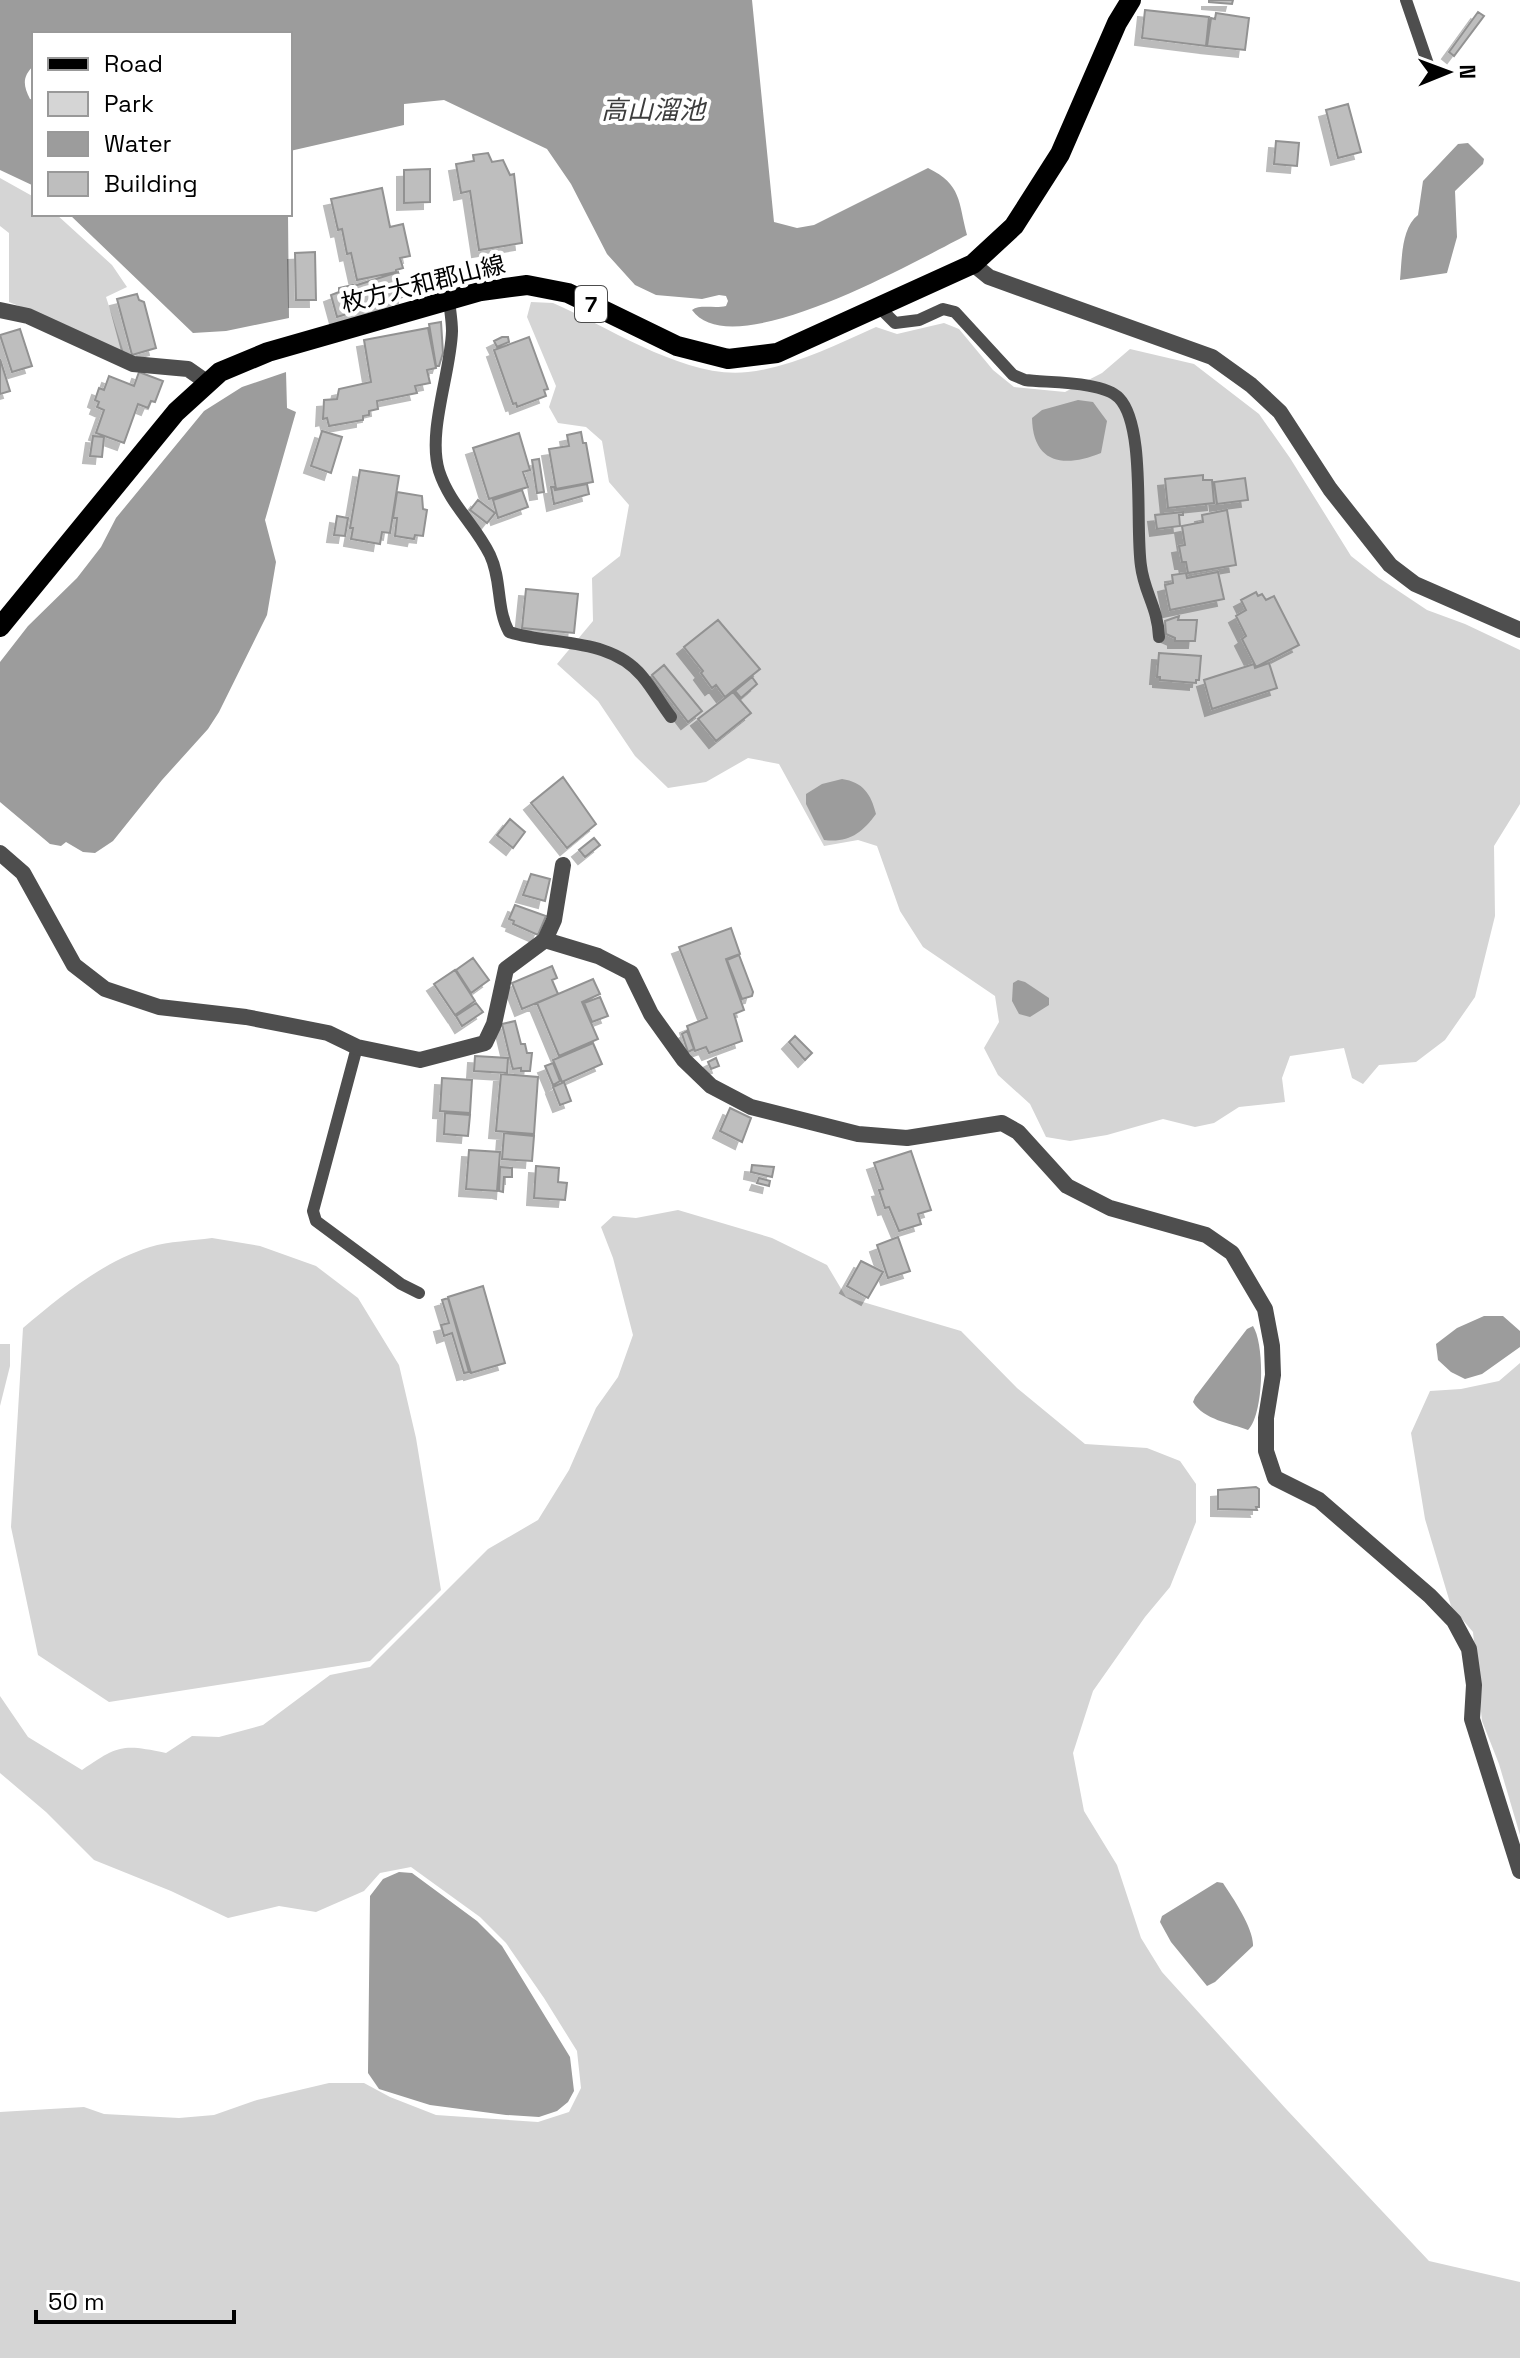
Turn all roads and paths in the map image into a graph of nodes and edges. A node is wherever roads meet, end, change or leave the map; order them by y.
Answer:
1 (1131, 0) edge
2 (1406, 0) edge
3 (1429, 67) dead end
4 (973, 264) junction
5 (449, 300) junction
6 (879, 307) junction
7 (0, 310) edge
8 (208, 383) junction
9 (0, 627) edge
10 (1520, 630) edge
11 (1159, 637) dead end
12 (671, 717) dead end
13 (0, 853) edge
14 (563, 865) dead end
15 (545, 940) junction
16 (357, 1047) junction
17 (419, 1293) dead end
18 (1520, 1871) edge

1 - 4 main road, 枚方大和郡山線 / 7
2 - 3 lane
4 - 6 main road, 枚方大和郡山線 / 7
4 - 10 street
5 - 6 main road, 枚方大和郡山線 / 7
5 - 8 main road, 枚方大和郡山線 / 7
5 - 12 lane
6 - 11 lane
7 - 8 street
8 - 9 main road, 枚方大和郡山線 / 7
13 - 16 street
14 - 15 street
15 - 16 street
15 - 18 street
16 - 17 lane

